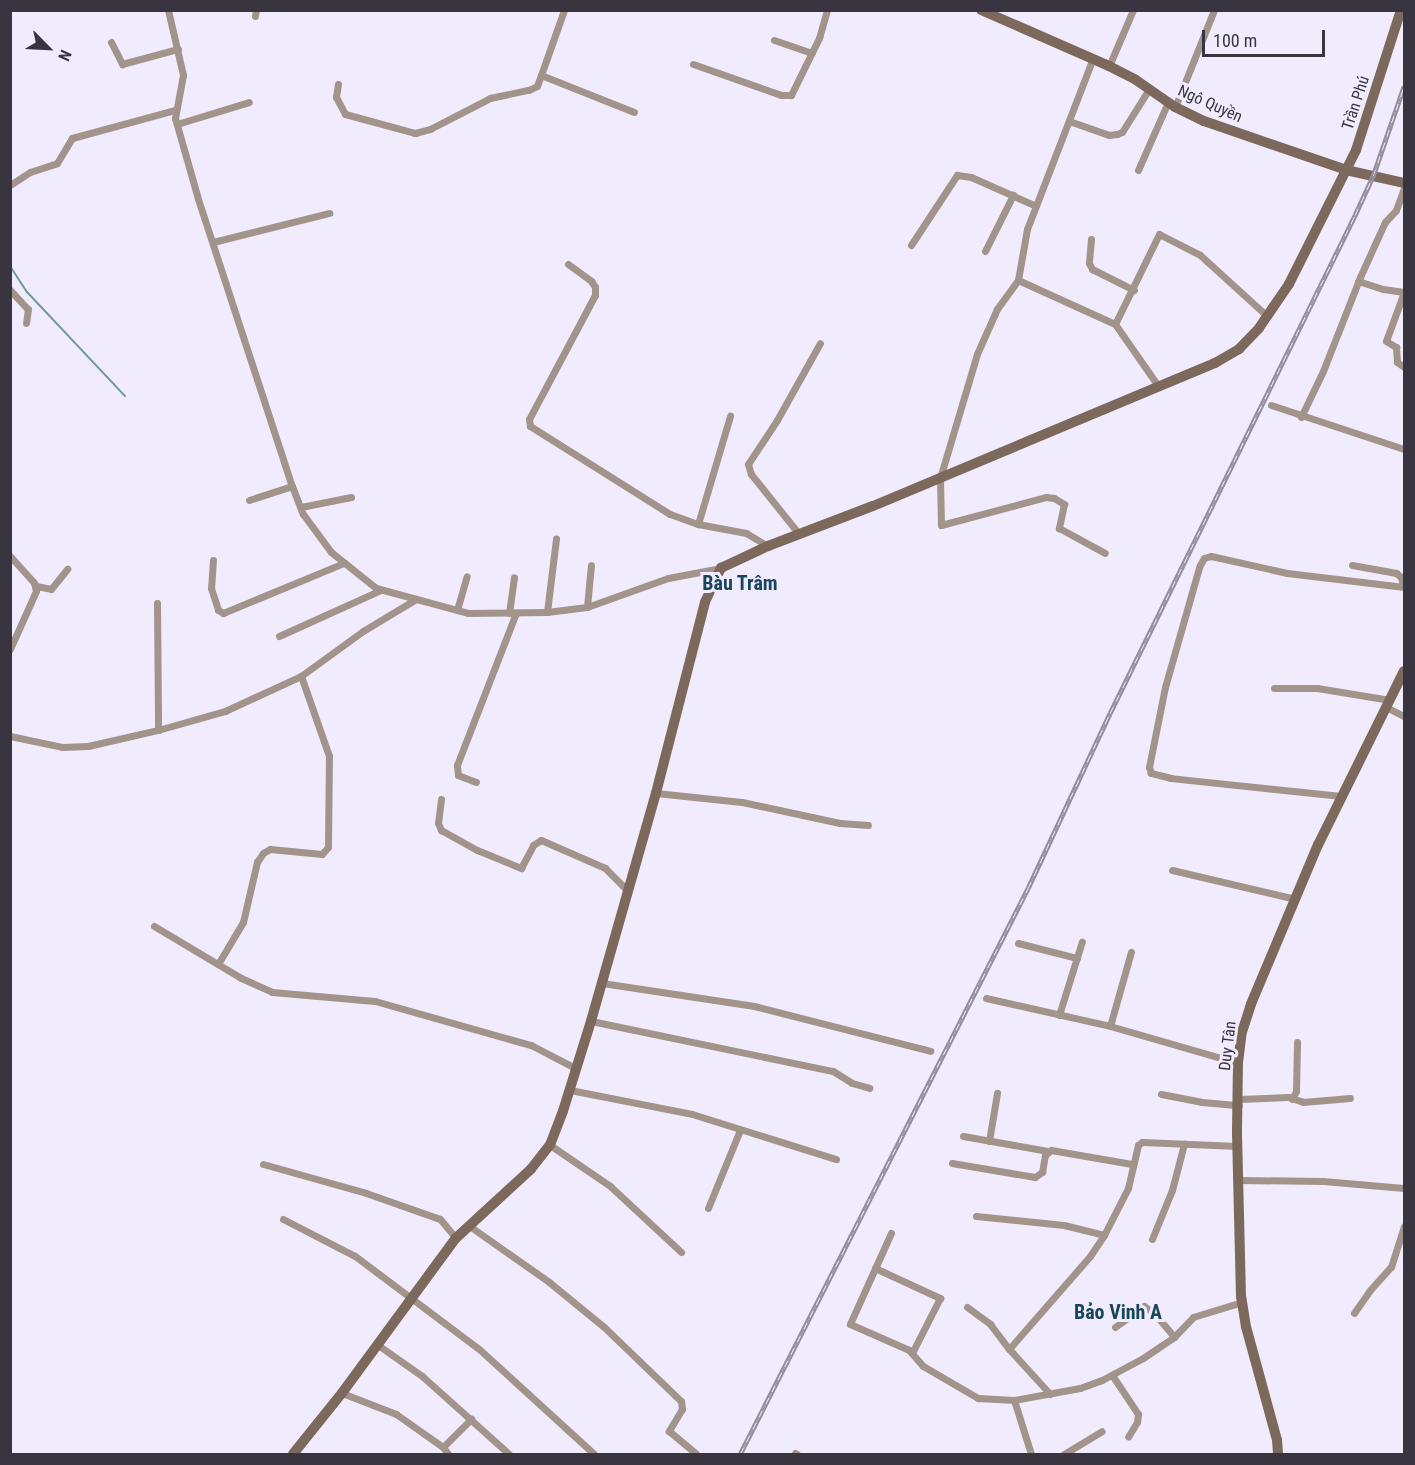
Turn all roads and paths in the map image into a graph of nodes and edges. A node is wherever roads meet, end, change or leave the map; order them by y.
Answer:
1 (168, 10) edge
2 (564, 10) edge
3 (827, 10) edge
4 (981, 10) edge
5 (1133, 10) edge
6 (1214, 10) edge
7 (1401, 10) edge
8 (774, 40) dead end
9 (111, 42) dead end
10 (178, 49) junction
11 (812, 53) junction
12 (1093, 58) junction
13 (693, 64) dead end
14 (1109, 66) junction
15 (541, 75) junction
16 (338, 84) dead end
17 (1149, 89) junction
18 (249, 102) dead end
19 (1171, 105) junction
20 (175, 110) junction
21 (633, 112) dead end
22 (1069, 121) junction
23 (177, 124) junction
24 (1138, 170) dead end
25 (1346, 170) junction
26 (1404, 183) edge
27 (10, 185) edge
28 (1404, 188) edge
29 (1013, 195) junction
30 (1036, 206) junction
31 (329, 213) dead end
32 (1091, 239) dead end
33 (213, 242) junction
34 (911, 245) dead end
35 (985, 250) dead end
36 (568, 264) dead end
37 (1018, 280) junction
38 (1358, 281) junction
39 (10, 290) edge
40 (1134, 290) junction
41 (1404, 292) edge
42 (1267, 316) junction
43 (26, 323) dead end
44 (1115, 324) junction
45 (820, 344) dead end
46 (1404, 367) edge
47 (1159, 387) junction
48 (1271, 405) dead end
49 (730, 416) dead end
50 (1300, 417) junction
51 (1404, 449) edge
52 (940, 478) junction
53 (292, 486) junction
54 (351, 497) dead end
55 (249, 500) dead end
56 (301, 507) junction
57 (698, 524) junction
58 (799, 534) junction
59 (556, 539) dead end
60 (768, 546) junction
61 (1106, 553) dead end
62 (10, 556) edge
63 (213, 560) dead end
64 (344, 563) junction
65 (591, 564) dead end
66 (13, 565) edge
67 (1352, 566) dead end
68 (721, 568) junction
69 (68, 569) dead end
70 (467, 576) dead end
71 (514, 577) dead end
72 (36, 586) junction
73 (1403, 586) edge
74 (381, 590) junction
75 (416, 599) junction
76 (157, 603) dead end
77 (587, 607) junction
78 (457, 610) junction
79 (547, 612) junction
80 (513, 613) junction
81 (279, 636) dead end
82 (10, 649) edge
83 (1404, 671) edge
84 (301, 676) junction
85 (1274, 688) dead end
86 (1388, 703) junction
87 (1404, 716) edge
88 (159, 730) junction
89 (10, 736) edge
90 (476, 782) dead end
91 (656, 793) junction
92 (1341, 796) junction
93 (441, 799) dead end
94 (868, 825) dead end
95 (1172, 870) dead end
96 (627, 890) junction
97 (1296, 899) junction
98 (154, 926) dead end
99 (1082, 941) dead end
100 (1018, 943) dead end
101 (1131, 952) dead end
102 (1077, 958) junction
103 (218, 964) junction
104 (602, 983) junction
105 (986, 998) dead end
106 (1059, 1015) junction
107 (591, 1021) junction
108 (1110, 1026) junction
109 (1297, 1042) dead end
110 (930, 1051) dead end
111 (1238, 1063) junction
112 (575, 1068) junction
113 (869, 1088) dead end
114 (570, 1090) junction
115 (997, 1093) dead end
116 (1161, 1094) dead end
117 (1350, 1098) dead end
118 (1292, 1099) junction
119 (1239, 1102) junction
120 (740, 1130) junction
121 (963, 1136) dead end
122 (989, 1141) junction
123 (1184, 1144) junction
124 (550, 1145) junction
125 (1238, 1146) junction
126 (1048, 1152) junction
127 (836, 1160) dead end
128 (952, 1163) dead end
129 (263, 1164) dead end
130 (1132, 1164) junction
131 (1240, 1180) junction
132 (1404, 1188) edge
133 (708, 1208) dead end
134 (976, 1216) dead end
135 (283, 1219) dead end
136 (467, 1225) junction
137 (1404, 1226) edge
138 (891, 1233) dead end
139 (1104, 1235) junction
140 (456, 1238) junction
141 (1152, 1239) dead end
142 (681, 1251) dead end
143 (875, 1268) junction
144 (411, 1297) junction
145 (1242, 1302) junction
146 (967, 1307) dead end
147 (1354, 1313) dead end
148 (1115, 1327) dead end
149 (1174, 1336) junction
150 (378, 1345) junction
151 (1009, 1349) junction
152 (912, 1353) junction
153 (1112, 1376) junction
154 (342, 1393) junction
155 (1050, 1394) junction
156 (1014, 1400) junction
157 (471, 1419) junction
158 (1102, 1431) dead end
159 (1128, 1437) dead end
160 (443, 1447) junction
161 (293, 1455) edge
162 (448, 1455) edge
163 (509, 1455) edge
164 (594, 1455) edge
165 (696, 1455) edge
166 (1031, 1455) edge
167 (1064, 1455) edge
168 (1278, 1455) edge

1 - 10 street
2 - 15 street
3 - 11 street
4 - 12 street, Ngô Quyền
5 - 14 street
6 - 19 street
7 - 25 street, Trần Phú
8 - 11 street
9 - 10 street
10 - 20 street
11 - 13 street
12 - 14 street, Ngô Quyền
12 - 22 street
14 - 17 street, Ngô Quyền
15 - 16 street
15 - 21 street
17 - 19 street, Ngô Quyền
17 - 22 street
18 - 23 street
19 - 24 street
19 - 25 street, Ngô Quyền
20 - 23 street
20 - 27 street
22 - 30 street
23 - 33 street
25 - 26 street, Ngô Quyền
25 - 42 street, Trần Phú
28 - 38 street
29 - 30 street
29 - 34 street
29 - 35 street
30 - 37 street
31 - 33 street
32 - 40 street
33 - 53 street
36 - 57 street
37 - 44 street
37 - 52 street
38 - 41 street
38 - 50 street
39 - 43 street
40 - 42 street
40 - 44 street
41 - 46 street
42 - 47 street, Trần Phú
44 - 47 street
45 - 58 street
47 - 52 street, Trần Phú
48 - 50 street
49 - 57 street
50 - 51 street
52 - 58 street, Trần Phú
52 - 61 street
53 - 55 street
53 - 56 street
54 - 56 street
56 - 64 street
57 - 60 street
58 - 60 street, Trần Phú
59 - 79 street
60 - 68 street, Trần Phú
62 - 66 street
63 - 64 street
64 - 74 street
65 - 77 street
66 - 72 street
67 - 73 street
68 - 77 street
68 - 91 street
69 - 72 street
70 - 78 street
71 - 80 street
72 - 82 street
73 - 92 street
74 - 75 street
74 - 81 street
75 - 78 street
75 - 84 street
76 - 88 street
77 - 79 street
78 - 80 street
79 - 80 street
80 - 90 street
83 - 86 street, Duy Tân
84 - 88 street
84 - 103 street
85 - 86 street
86 - 87 street
86 - 92 street, Duy Tân
88 - 89 street
91 - 94 street
91 - 96 street
92 - 97 street, Duy Tân
93 - 96 street
95 - 97 street
96 - 104 street
97 - 111 street, Duy Tân
98 - 103 street
99 - 102 street
100 - 102 street
101 - 108 street
102 - 106 street
103 - 112 street
104 - 107 street
104 - 110 street
105 - 106 street
106 - 108 street
107 - 112 street
107 - 113 street
108 - 111 street
109 - 118 street
111 - 119 street, Duy Tân
112 - 114 street
114 - 120 street
114 - 124 street
115 - 122 street
116 - 119 street
117 - 118 street
118 - 119 street
119 - 125 street, Duy Tân
120 - 127 street
120 - 133 street
121 - 122 street
122 - 126 street
123 - 125 street
123 - 130 street
123 - 141 street
124 - 136 street
124 - 142 street
125 - 131 street, Duy Tân
126 - 128 street
126 - 130 street
129 - 140 street
130 - 139 street
131 - 132 street
131 - 145 street, Duy Tân
134 - 139 street
135 - 144 street
136 - 140 street
136 - 165 street
137 - 147 street
138 - 143 street
139 - 151 street
140 - 144 street
143 - 152 street
143 - 152 street
144 - 150 street
144 - 164 street
145 - 149 street
145 - 168 street, Duy Tân
146 - 151 street
148 - 149 street
149 - 153 street
150 - 154 street
150 - 157 street
151 - 155 street
152 - 156 street
153 - 155 street
153 - 159 street
154 - 160 street
154 - 161 street
155 - 156 street
156 - 166 street
157 - 160 street
157 - 163 street
158 - 167 street
160 - 162 street

